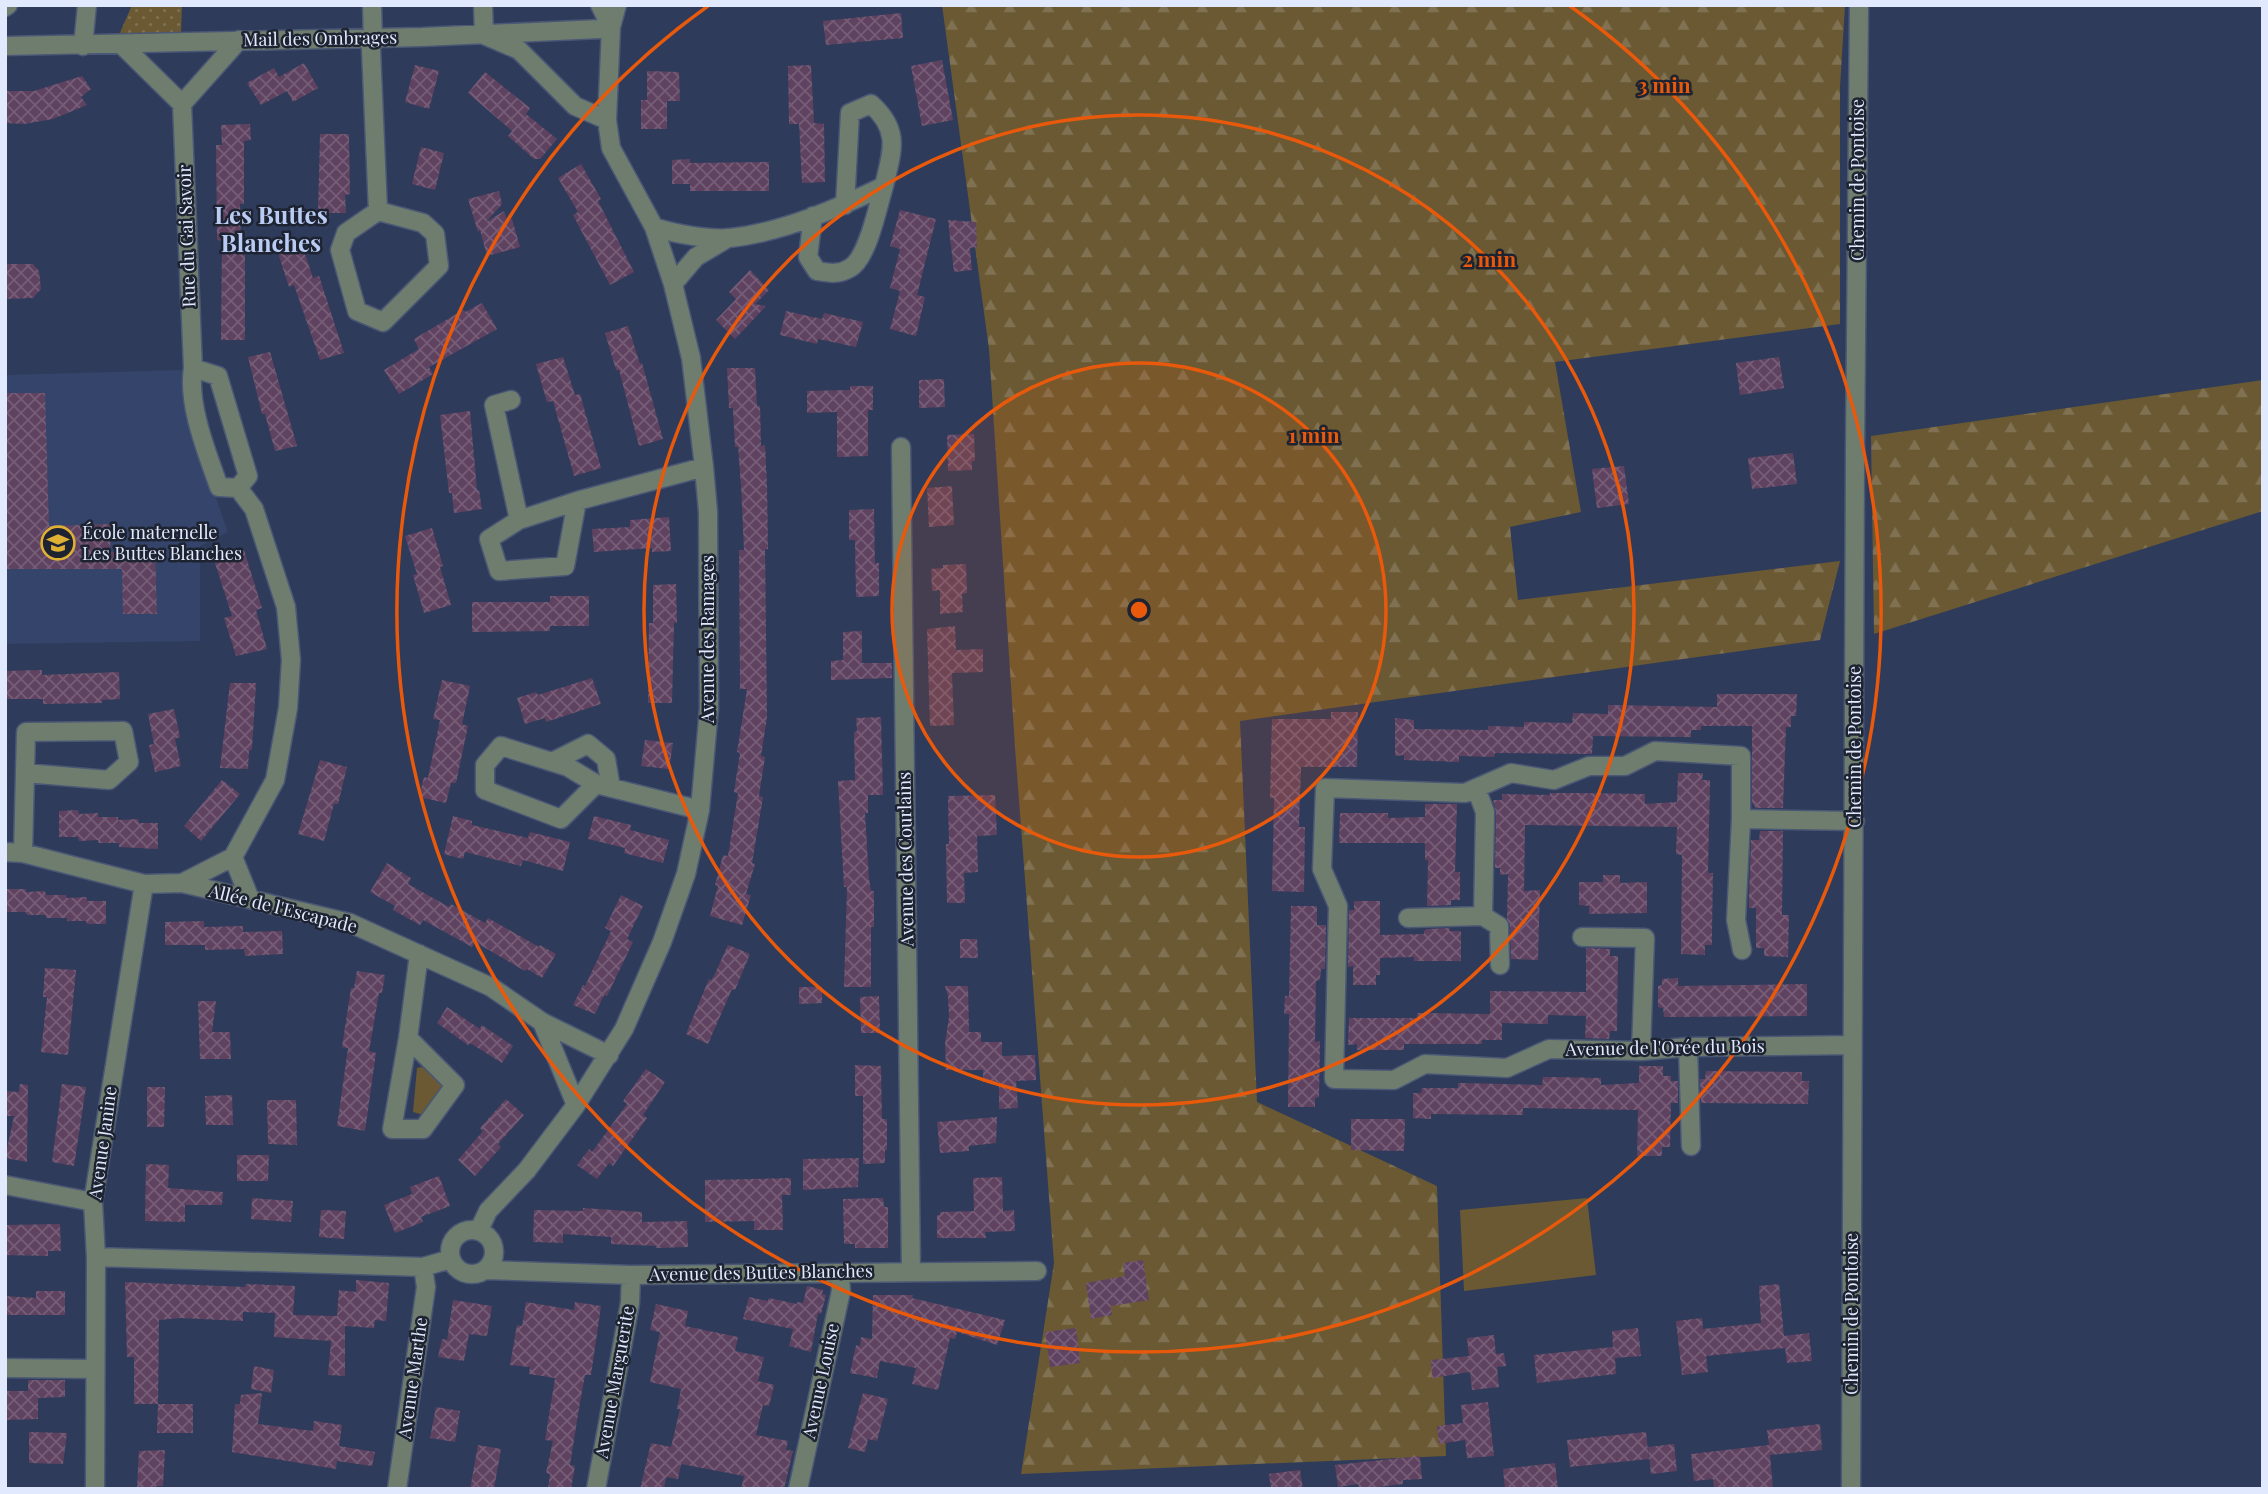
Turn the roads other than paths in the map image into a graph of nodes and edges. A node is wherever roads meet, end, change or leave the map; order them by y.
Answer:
1 (88, 5) edge
2 (372, 5) edge
3 (483, 5) edge
4 (600, 5) edge
5 (617, 5) edge
6 (1860, 5) edge
7 (611, 27) junction
8 (484, 35) junction
9 (373, 39) junction
10 (239, 40) junction
11 (121, 44) junction
12 (5, 46) edge
13 (83, 46) junction
14 (182, 104) junction
15 (607, 120) junction
16 (884, 186) junction
17 (845, 205) junction
18 (378, 211) junction
19 (813, 216) junction
20 (654, 227) junction
21 (728, 238) junction
22 (673, 284) junction
23 (193, 368) junction
24 (511, 400) dead end
25 (901, 447) dead end
26 (704, 467) junction
27 (238, 488) junction
28 (577, 500) junction
29 (519, 520) junction
30 (552, 762) junction
31 (25, 773) junction
32 (604, 786) junction
33 (1476, 788) junction
34 (700, 810) junction
35 (1741, 819) junction
36 (1855, 821) junction
37 (14, 853) edge
38 (233, 857) junction
39 (182, 883) junction
40 (144, 884) junction
41 (250, 899) junction
42 (1483, 916) junction
43 (1408, 918) dead end
44 (1582, 937) dead end
45 (1742, 950) dead end
46 (419, 954) junction
47 (1500, 965) dead end
48 (542, 1022) junction
49 (408, 1038) junction
50 (1852, 1045) junction
51 (1688, 1047) junction
52 (1641, 1051) junction
53 (609, 1055) junction
54 (576, 1105) junction
55 (1691, 1146) dead end
56 (5, 1185) edge
57 (93, 1202) junction
58 (479, 1230) junction
59 (96, 1257) junction
60 (451, 1259) junction
61 (423, 1267) junction
62 (485, 1270) junction
63 (911, 1271) junction
64 (1037, 1271) dead end
65 (840, 1274) junction
66 (631, 1275) junction
67 (5, 1368) edge
68 (95, 1369) junction
69 (94, 1489) edge
70 (397, 1489) edge
71 (596, 1489) edge
72 (798, 1489) edge
73 (1851, 1489) edge

1 - 13 street
2 - 9 street
3 - 8 street
4 - 7 street
5 - 7 street, Avenue des Ramages
6 - 36 street, Chemin de Pontoise
7 - 8 street, Mail des Ombrages
7 - 15 street, Avenue des Ramages
8 - 9 street, Mail des Ombrages
8 - 15 street
9 - 10 street, Mail des Ombrages
9 - 18 street
10 - 11 street, Mail des Ombrages
10 - 14 street
11 - 13 street, Mail des Ombrages
11 - 14 street
12 - 13 street, Mail des Ombrages
14 - 23 street, Rue du Gai Savoir
15 - 20 street, Avenue des Ramages
16 - 17 street
16 - 17 street
16 - 19 street
17 - 19 street
18 - 18 street
19 - 21 street
20 - 21 street
20 - 22 street, Avenue des Ramages
21 - 22 street
22 - 26 street, Avenue des Ramages
23 - 27 street, Rue du Gai Savoir
23 - 27 street
24 - 29 street
25 - 63 street, Avenue des Courlains
26 - 28 street
26 - 34 street, Avenue des Ramages
27 - 38 street, Rue du Gai Savoir
28 - 29 street
28 - 29 street
30 - 32 street
30 - 32 street
30 - 32 street
31 - 31 street
31 - 37 street
32 - 34 street
33 - 35 street, Avenue de l'Orée du Bois
33 - 42 street
33 - 52 street, Avenue de l'Orée du Bois
34 - 53 street, Avenue des Ramages
35 - 36 street
35 - 45 street
36 - 50 street, Chemin de Pontoise
37 - 40 street, Allée de l'Escapade
38 - 39 street
38 - 41 street
39 - 40 street, Allée de l'Escapade
39 - 41 street, Allée de l'Escapade
40 - 57 street, Avenue Janine
41 - 46 street, Allée de l'Escapade
42 - 43 street
42 - 47 street
44 - 52 street
46 - 48 street, Allée de l'Escapade
46 - 49 street
48 - 53 street, Allée de l'Escapade
48 - 54 street
49 - 49 street
50 - 51 street, Avenue de l'Orée du Bois
50 - 73 street, Chemin de Pontoise
51 - 52 street, Avenue de l'Orée du Bois
51 - 55 street
53 - 54 street, Avenue des Ramages
54 - 58 street, Avenue des Ramages
56 - 57 street
57 - 59 street, Avenue Janine
58 - 60 street
58 - 62 street
59 - 61 street
59 - 68 street, Avenue Janine
60 - 61 street
60 - 62 street
61 - 70 street, Avenue Marthe
62 - 66 street, Avenue des Buttes Blanches
63 - 64 street, Avenue des Buttes Blanches
63 - 65 street, Avenue des Buttes Blanches
65 - 66 street, Avenue des Buttes Blanches
65 - 72 street, Avenue Louise
66 - 71 street, Avenue Marguerite
67 - 68 street
68 - 69 street, Avenue Janine

